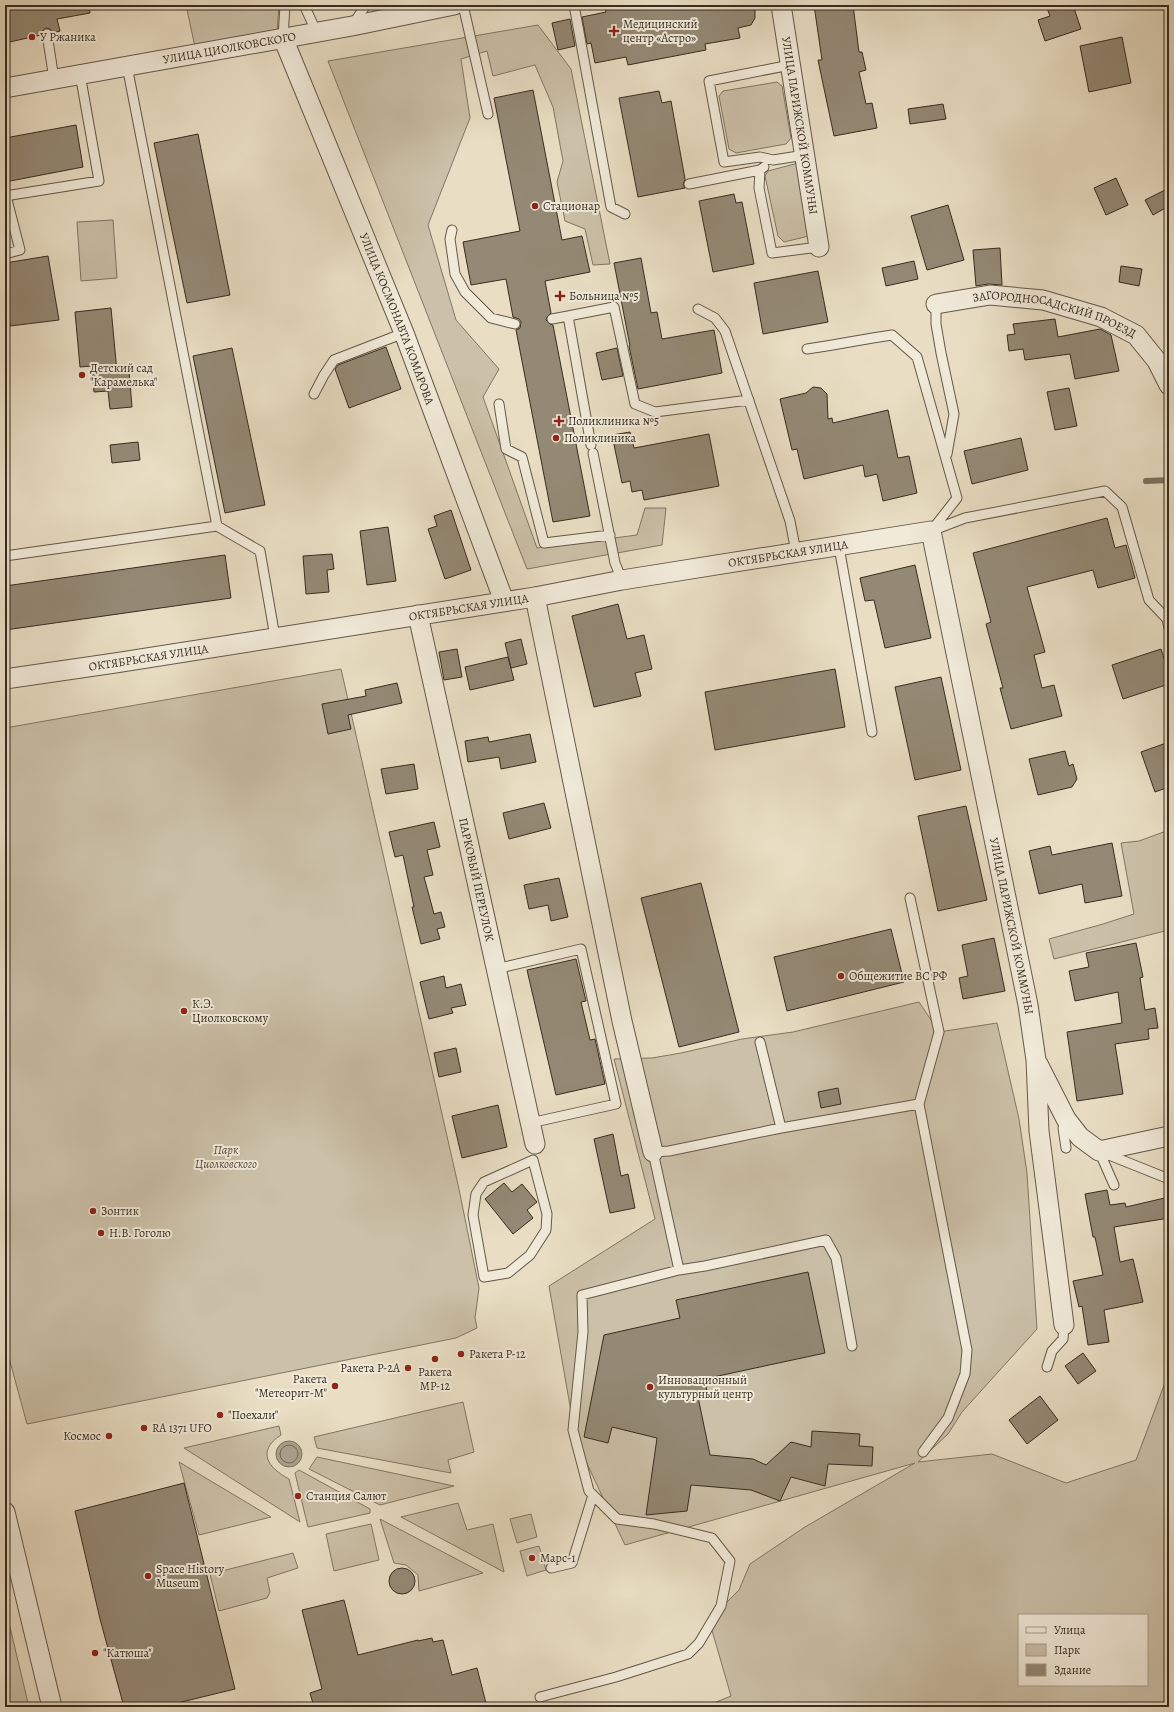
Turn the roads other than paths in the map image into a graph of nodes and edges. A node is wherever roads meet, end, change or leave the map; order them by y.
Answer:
1 (285, 5) edge
2 (304, 5) edge
3 (366, 5) edge
4 (454, 5) edge
5 (463, 5) edge
6 (574, 5) edge
7 (781, 5) edge
8 (352, 26) junction
9 (317, 33) junction
10 (47, 34) dead end
11 (283, 38) junction
12 (790, 65) junction
13 (127, 66) junction
14 (80, 74) junction
15 (54, 79) junction
16 (5, 88) edge
17 (488, 114) dead end
18 (805, 155) junction
19 (773, 160) junction
20 (760, 170) junction
21 (689, 184) dead end
22 (6, 196) edge
23 (625, 214) dead end
24 (452, 230) dead end
25 (819, 247) joint
26 (5, 254) edge
27 (936, 304) joint
28 (698, 309) dead end
29 (568, 316) junction
30 (552, 318) dead end
31 (515, 324) dead end
32 (404, 333) junction
33 (807, 349) dead end
34 (1169, 385) edge
35 (314, 394) dead end
36 (749, 400) junction
37 (499, 404) dead end
38 (947, 458) junction
39 (217, 526) junction
40 (931, 531) junction
41 (610, 535) junction
42 (839, 547) junction
43 (796, 552) junction
44 (5, 556) edge
45 (622, 580) junction
46 (535, 597) junction
47 (504, 601) junction
48 (418, 614) junction
49 (1169, 628) edge
50 (275, 637) junction
51 (5, 678) edge
52 (872, 732) dead end
53 (910, 898) dead end
54 (496, 969) junction
55 (760, 1042) dead end
56 (1036, 1060) junction
57 (919, 1104) junction
58 (1066, 1119) junction
59 (530, 1123) junction
60 (781, 1128) junction
61 (1169, 1136) edge
62 (1066, 1148) dead end
63 (1099, 1151) junction
64 (534, 1152) junction
65 (653, 1152) junction
66 (1169, 1179) edge
67 (1114, 1185) dead end
68 (679, 1270) junction
69 (1064, 1325) joint
70 (852, 1346) dead end
71 (1047, 1366) dead end
72 (923, 1452) dead end
73 (593, 1495) junction
74 (5, 1512) edge
75 (551, 1568) dead end
76 (13, 1579) edge
77 (540, 1696) dead end
78 (52, 1707) edge

1 - 11 lane
2 - 9 lane
3 - 8 lane
4 - 8 street, УЛИЦА ЦИОЛКОВСКОГО
5 - 17 lane
6 - 23 lane
7 - 12 street, УЛИЦА ПАРИЖСКОЙ КОММУНЫ
8 - 9 street, УЛИЦА ЦИОЛКОВСКОГО
9 - 11 street, УЛИЦА ЦИОЛКОВСКОГО
10 - 15 lane
11 - 13 street, УЛИЦА ЦИОЛКОВСКОГО
11 - 32 street, УЛИЦА КОСМОНАВТА КОМАРОВА
12 - 18 street, УЛИЦА ПАРИЖСКОЙ КОММУНЫ
12 - 19 lane
13 - 14 street, УЛИЦА ЦИОЛКОВСКОГО
13 - 39 lane
14 - 15 street, УЛИЦА ЦИОЛКОВСКОГО
14 - 22 lane
15 - 16 street, УЛИЦА ЦИОЛКОВСКОГО
18 - 19 lane
18 - 25 street, УЛИЦА ПАРИЖСКОЙ КОММУНЫ
19 - 20 lane
20 - 21 lane
20 - 25 lane
22 - 26 lane
24 - 31 lane
27 - 34 street, ЗАГОРОДНОСАДСКИЙ ПРОЕЗД
27 - 38 lane
28 - 36 lane
29 - 30 lane
29 - 36 lane
29 - 41 lane
32 - 35 lane
32 - 47 street, УЛИЦА КОСМОНАВТА КОМАРОВА
33 - 38 lane
36 - 43 lane
37 - 41 lane
38 - 40 lane
39 - 44 lane
39 - 50 lane
40 - 42 street, ОКТЯБРЬСКАЯ УЛИЦА
40 - 49 lane
40 - 56 street, УЛИЦА ПАРИЖСКОЙ КОММУНЫ
41 - 45 lane
42 - 43 street, ОКТЯБРЬСКАЯ УЛИЦА
42 - 52 lane
43 - 45 street, ОКТЯБРЬСКАЯ УЛИЦА
45 - 46 street, ОКТЯБРЬСКАЯ УЛИЦА
46 - 47 street, ОКТЯБРЬСКАЯ УЛИЦА
46 - 65 street
47 - 48 street, ОКТЯБРЬСКАЯ УЛИЦА
48 - 50 street, ОКТЯБРЬСКАЯ УЛИЦА
48 - 54 street, ПАРКОВЫЙ ПЕРЕУЛОК
50 - 51 street, ОКТЯБРЬСКАЯ УЛИЦА
53 - 57 lane
54 - 59 street, ПАРКОВЫЙ ПЕРЕУЛОК
54 - 59 lane
55 - 60 lane
56 - 58 street
56 - 69 street, УЛИЦА ПАРИЖСКОЙ КОММУНЫ
57 - 60 lane
57 - 72 lane
58 - 62 lane
58 - 63 street
59 - 64 street, ПАРКОВЫЙ ПЕРЕУЛОК
60 - 65 lane
61 - 63 street
63 - 66 lane
63 - 67 lane
64 - 64 lane
65 - 68 lane
68 - 70 lane
68 - 73 lane
69 - 71 lane
73 - 75 lane
73 - 77 lane
74 - 76 street
76 - 78 street

